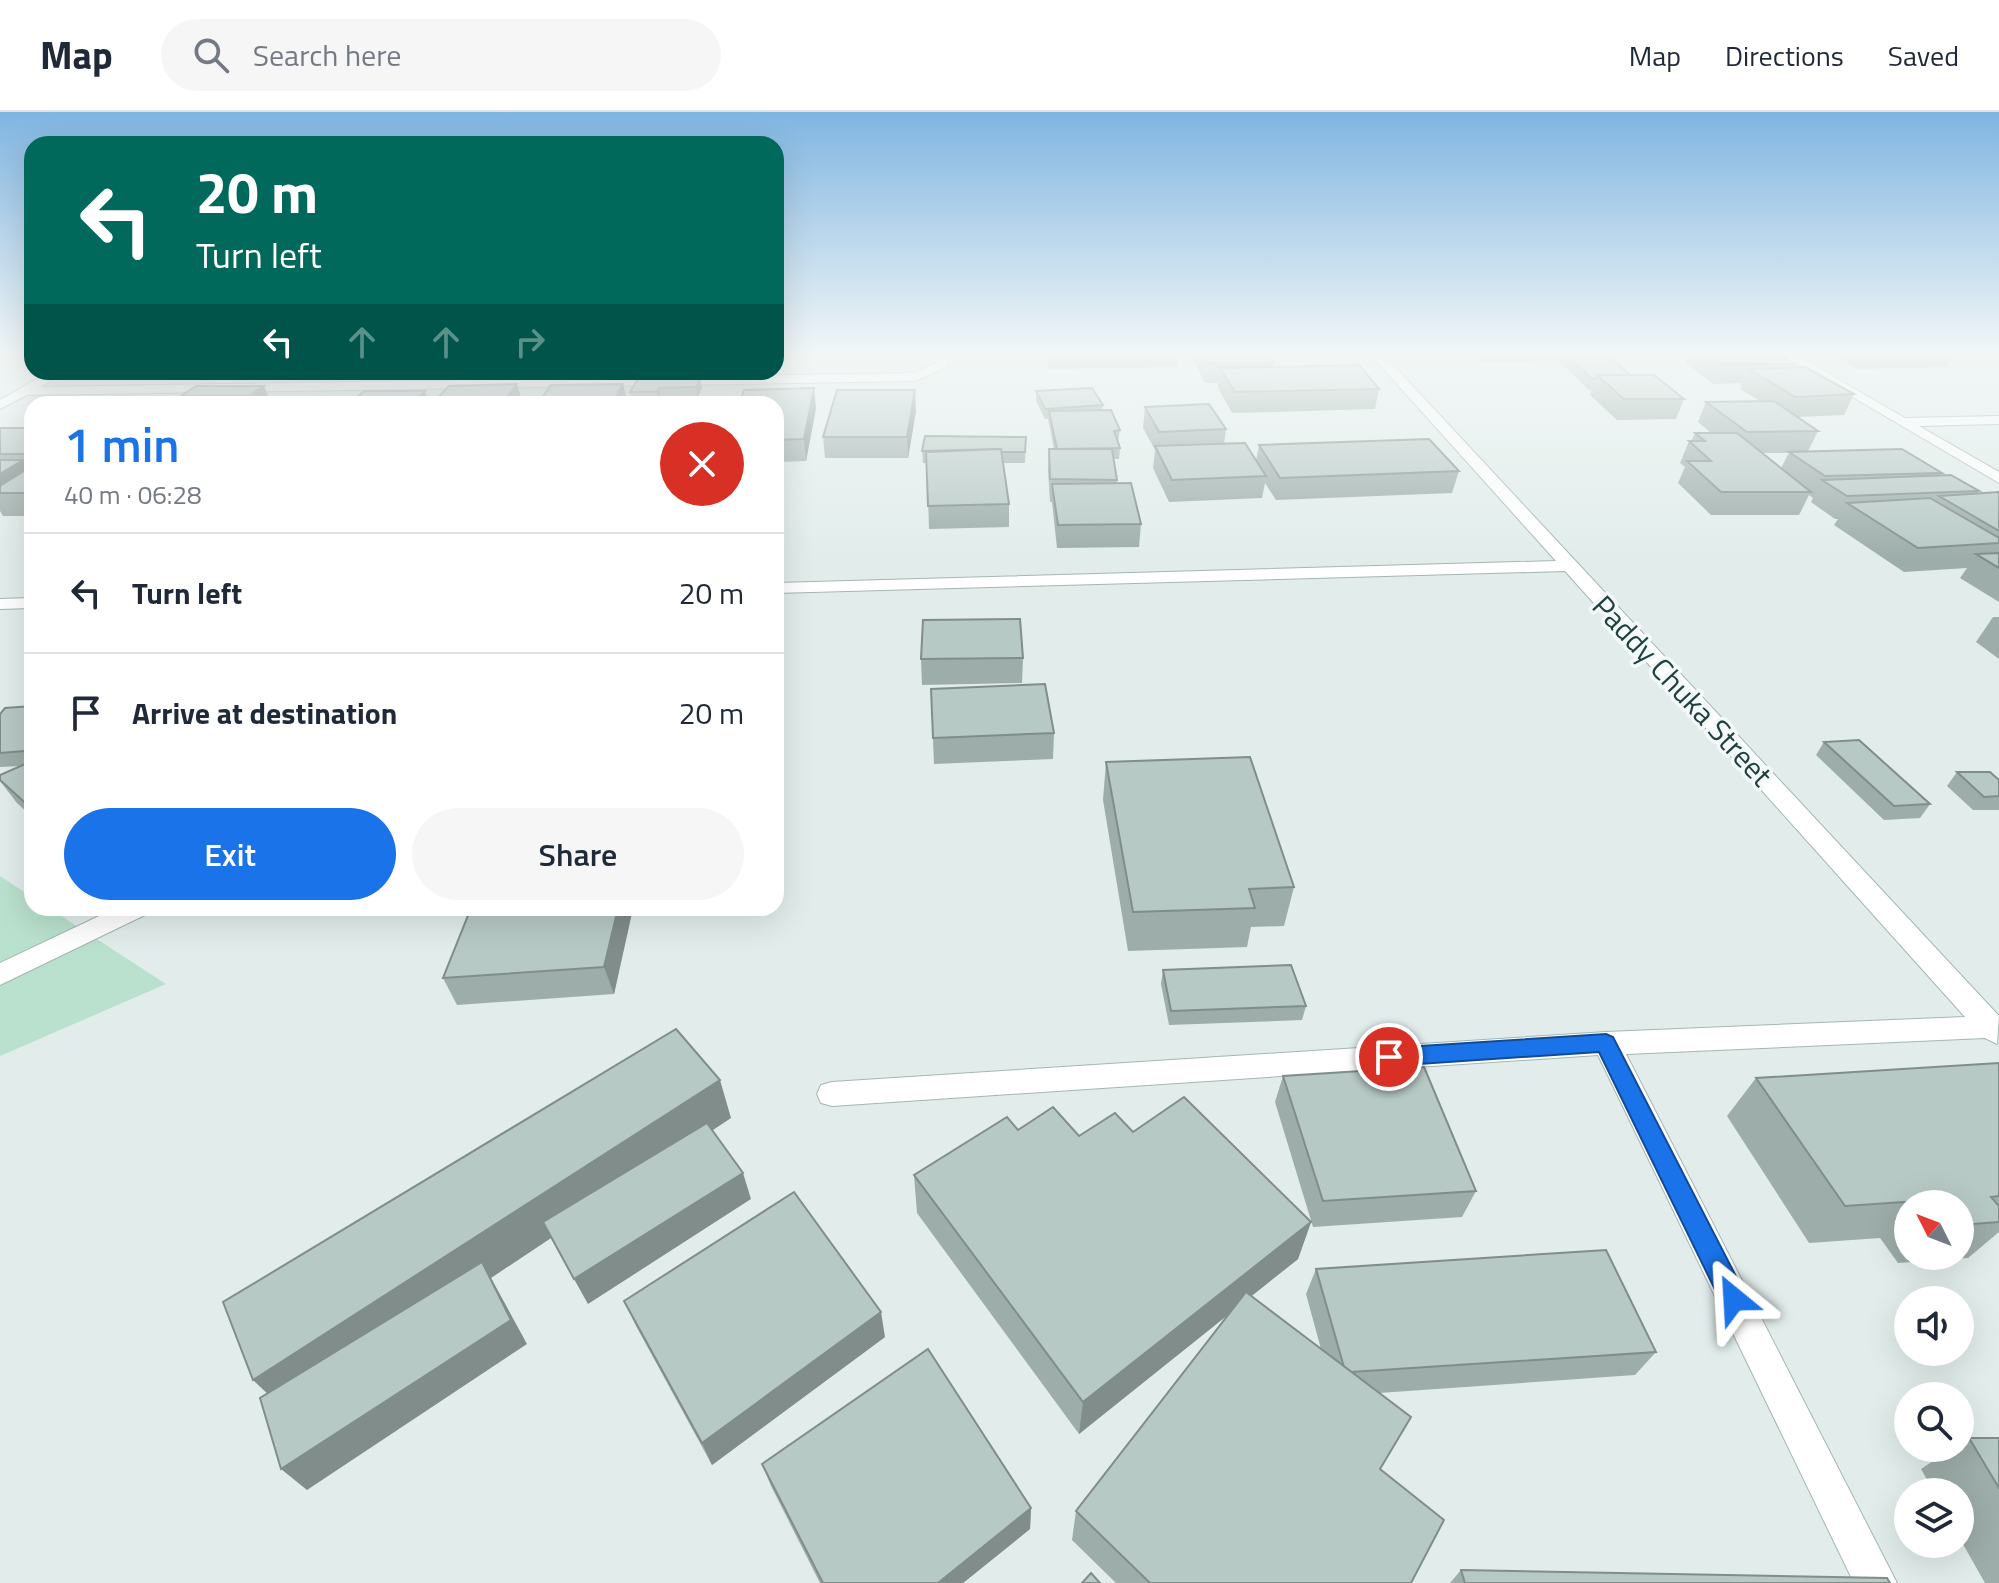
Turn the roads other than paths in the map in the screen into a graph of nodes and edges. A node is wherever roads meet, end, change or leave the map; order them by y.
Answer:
1 (1437, 422) edge
2 (1902, 422) joint
3 (1919, 422) edge
4 (1999, 478) edge
5 (1567, 566) junction
6 (784, 588) edge
7 (24, 603) edge
8 (0, 604) edge
9 (122, 916) edge
10 (0, 975) edge
11 (1995, 1031) edge
12 (1606, 1043) junction
13 (832, 1094) dead end
14 (1876, 1583) edge

1 - 5 street, Paddy Chuka Street
2 - 3 street
2 - 4 street
5 - 6 street
5 - 11 street, Paddy Chuka Street
7 - 8 street
9 - 10 street
11 - 12 street
12 - 13 street
12 - 14 street

